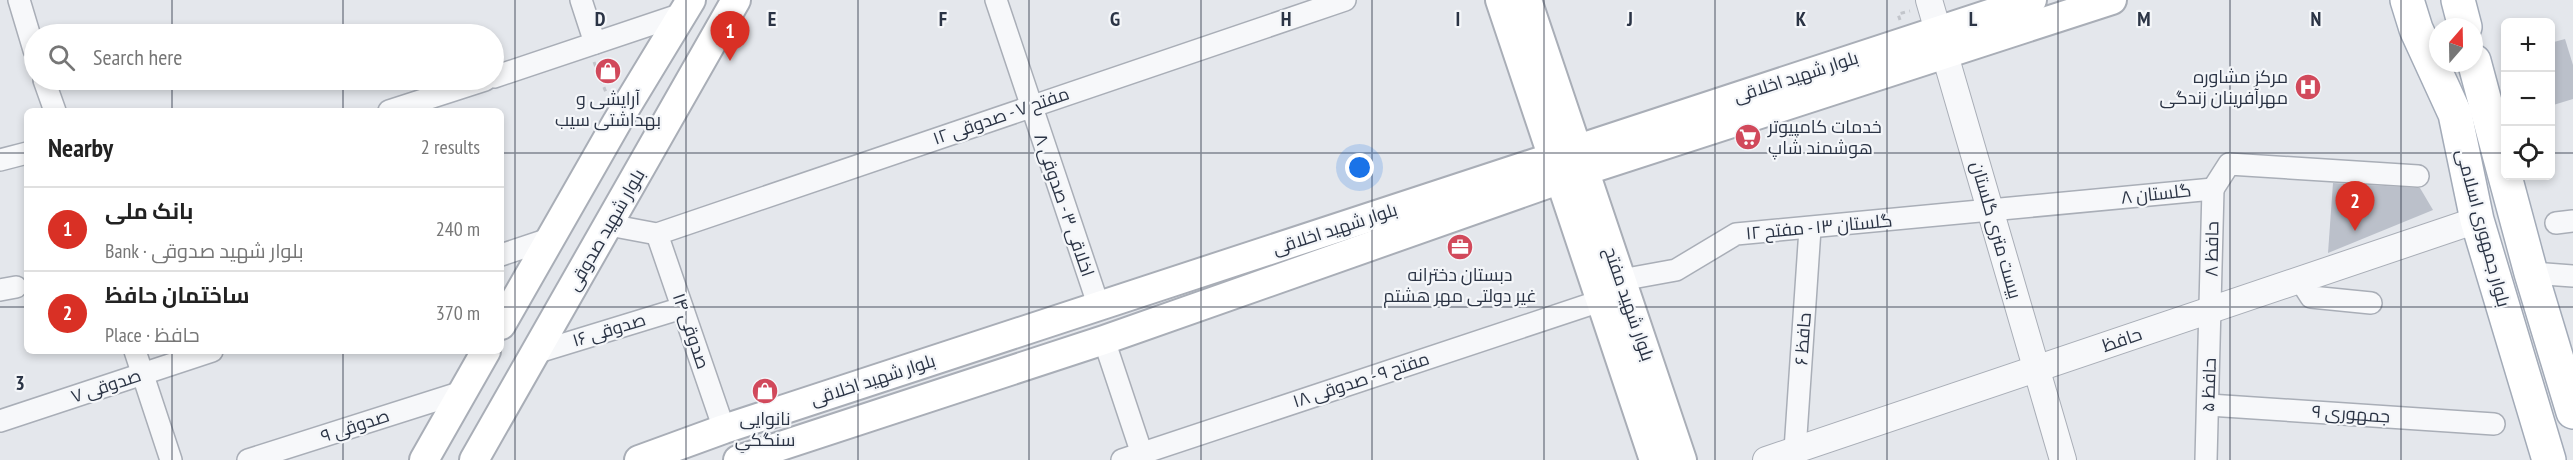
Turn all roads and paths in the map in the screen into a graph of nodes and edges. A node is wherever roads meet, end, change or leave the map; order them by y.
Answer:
1 (18, 0) edge
2 (581, 0) edge
3 (736, 0) edge
4 (996, 0) edge
5 (1345, 0) edge
6 (1500, 0) edge
7 (1527, 0) edge
8 (1929, 0) edge
9 (2032, 0) edge
10 (2112, 0) edge
11 (2395, 0) edge
12 (2458, 0) edge
13 (686, 7) edge
14 (2412, 15) edge
15 (2463, 18) edge
16 (26, 24) edge
17 (1941, 43) junction
18 (592, 44) junction
19 (2477, 72) edge
20 (504, 74) edge
21 (48, 90) edge
22 (454, 90) edge
23 (1031, 105) junction
24 (54, 108) edge
25 (398, 108) edge
26 (1552, 115) junction
27 (617, 122) junction
28 (24, 154) edge
29 (0, 160) edge
30 (1568, 164) junction
31 (2418, 176) dead end
32 (2213, 189) junction
33 (1584, 211) junction
34 (1990, 211) junction
35 (2477, 220) junction
36 (609, 225) junction
37 (1810, 229) junction
38 (657, 234) junction
39 (552, 238) junction
40 (504, 254) edge
41 (2531, 273) junction
42 (2573, 276) edge
43 (1621, 280) junction
44 (2300, 280) junction
45 (1600, 301) junction
46 (2370, 303) dead end
47 (1099, 307) junction
48 (682, 308) junction
49 (2211, 310) junction
50 (504, 320) edge
51 (1104, 340) junction
52 (535, 353) junction
53 (136, 354) edge
54 (203, 354) edge
55 (484, 354) edge
56 (2036, 369) junction
57 (142, 374) junction
58 (462, 392) junction
59 (2209, 405) junction
60 (2573, 412) edge
61 (0, 421) edge
62 (2494, 424) dead end
63 (724, 429) junction
64 (1795, 450) junction
65 (1136, 458) edge
66 (171, 460) edge
67 (248, 460) edge
68 (424, 460) edge
69 (474, 460) edge
70 (639, 460) edge
71 (738, 460) edge
72 (1653, 460) edge
73 (1682, 460) edge
74 (1766, 460) edge
75 (2063, 460) edge
76 (2206, 460) edge
77 (2549, 460) edge

1 - 16 street
2 - 18 street
3 - 36 main road, بلوار شهید صدوقی
4 - 23 street, اخلاقی ۳ - صدوقی ۸
5 - 23 street, مفتح ۷ - صدوقی ۱۲
6 - 26 main road
7 - 26 main road
8 - 17 street, بیست متری گلستان
9 - 17 main road, بلوار شهید اخلاقی
10 - 17 main road, بلوار شهید اخلاقی
11 - 14 main road
12 - 15 main road
13 - 18 street
13 - 27 main road
14 - 35 main road, بلوار جمهوری اسلامی
17 - 30 main road, بلوار شهید اخلاقی
17 - 34 street, بیست متری گلستان
18 - 20 street
18 - 27 path
19 - 41 main road, بلوار جمهوری اسلامی
21 - 24 street
22 - 25 street
23 - 38 street, مفتح ۷ - صدوقی ۱۲
23 - 47 street, اخلاقی ۳ - صدوقی ۸
26 - 30 main road, بلوار شهید مفتح
27 - 39 main road
28 - 29 street
30 - 33 main road, بلوار شهید مفتح
30 - 47 main road, بلوار شهید اخلاقی
30 - 51 main road, بلوار شهید اخلاقی
31 - 32 street, گلستان ۸
32 - 34 street, گلستان ۸
32 - 49 street, حافظ ۸
33 - 43 main road, بلوار شهید مفتح
33 - 45 main road, بلوار شهید مفتح
34 - 37 street, گلستان ۱۳ - مفتح ۱۲
34 - 56 street, بیست متری گلستان
35 - 44 street, حافظ
35 - 77 main road, بلوار جمهوری اسلامی
36 - 38 street
36 - 52 main road, بلوار شهید صدوقی
37 - 43 street, گلستان ۱۳ - مفتح ۱۲
37 - 64 street, حافظ ۶
38 - 48 street, صدوقی ۱۴
39 - 40 street
39 - 50 main road
41 - 42 street
41 - 60 main road, بلوار جمهوری اسلامی
43 - 73 main road, بلوار شهید مفتح
44 - 46 street
44 - 49 street, حافظ
45 - 65 street, مفتح ۹ - صدوقی ۱۸
45 - 72 main road, بلوار شهید مفتح
47 - 63 main road, بلوار شهید اخلاقی
48 - 52 street, صدوقی ۱۶
48 - 63 street, صدوقی ۱۴
49 - 56 street, حافظ
49 - 59 street, حافظ ۵
51 - 65 street
51 - 71 main road, بلوار شهید اخلاقی
52 - 69 main road, بلوار شهید صدوقی
53 - 57 street
54 - 57 street, صدوقی ۷
55 - 58 main road
56 - 64 street, حافظ
56 - 75 street, بیست متری گلستان
57 - 61 street, صدوقی ۷
57 - 66 street
58 - 67 street, صدوقی ۹
58 - 68 main road
59 - 62 street, جمهوری ۹
59 - 76 street, حافظ ۵
63 - 70 main road, بلوار شهید اخلاقی
64 - 74 street, حافظ

